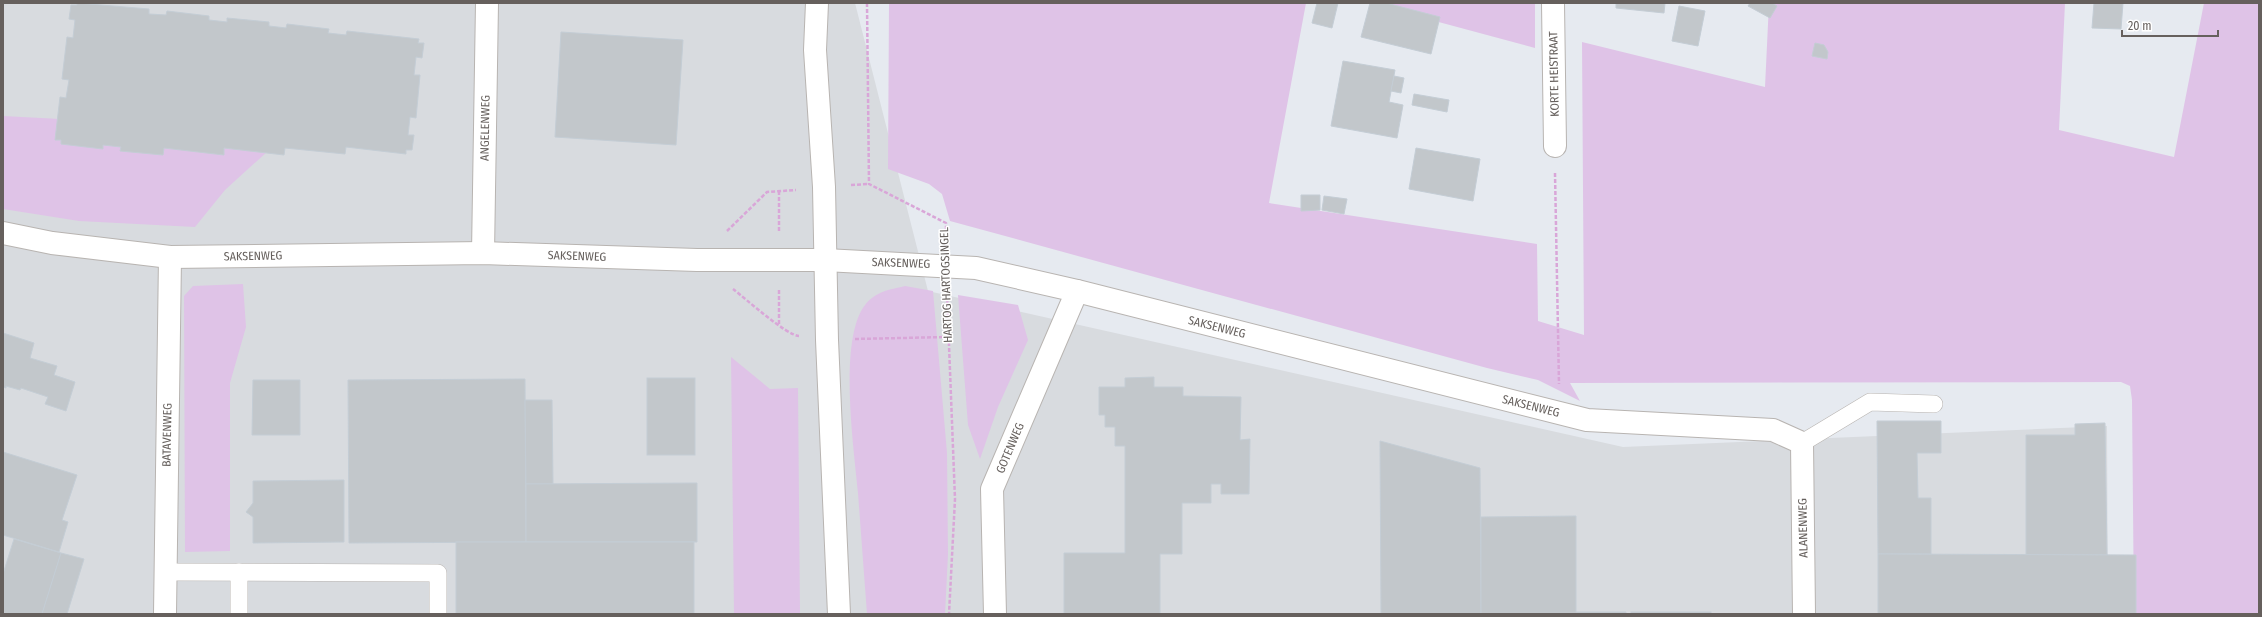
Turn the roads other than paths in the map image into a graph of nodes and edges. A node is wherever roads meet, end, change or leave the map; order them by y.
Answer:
1 (487, 3) edge
2 (817, 3) edge
3 (1553, 3) edge
4 (1555, 146) road end
5 (3, 233) edge
6 (483, 253) junction
7 (170, 257) junction
8 (825, 260) junction
9 (1077, 291) junction
10 (1934, 404) dead end
11 (1802, 443) junction
12 (165, 572) junction
13 (239, 572) junction
14 (164, 614) edge
15 (239, 614) edge
16 (438, 614) edge
17 (839, 614) edge
18 (995, 614) edge
19 (1804, 614) edge

1 - 6 street, ANGELENWEG
2 - 8 street
3 - 4 street, KORTE HEISTRAAT
5 - 7 street, SAKSENWEG
6 - 7 street, SAKSENWEG
6 - 8 street, SAKSENWEG
7 - 12 street, BATAVENWEG
8 - 9 street, SAKSENWEG
8 - 17 street
9 - 11 street, SAKSENWEG
9 - 18 street, GOTENWEG
10 - 11 lane
11 - 19 street, ALANENWEG
12 - 13 lane
12 - 14 street, BATAVENWEG
13 - 15 lane
13 - 16 lane

